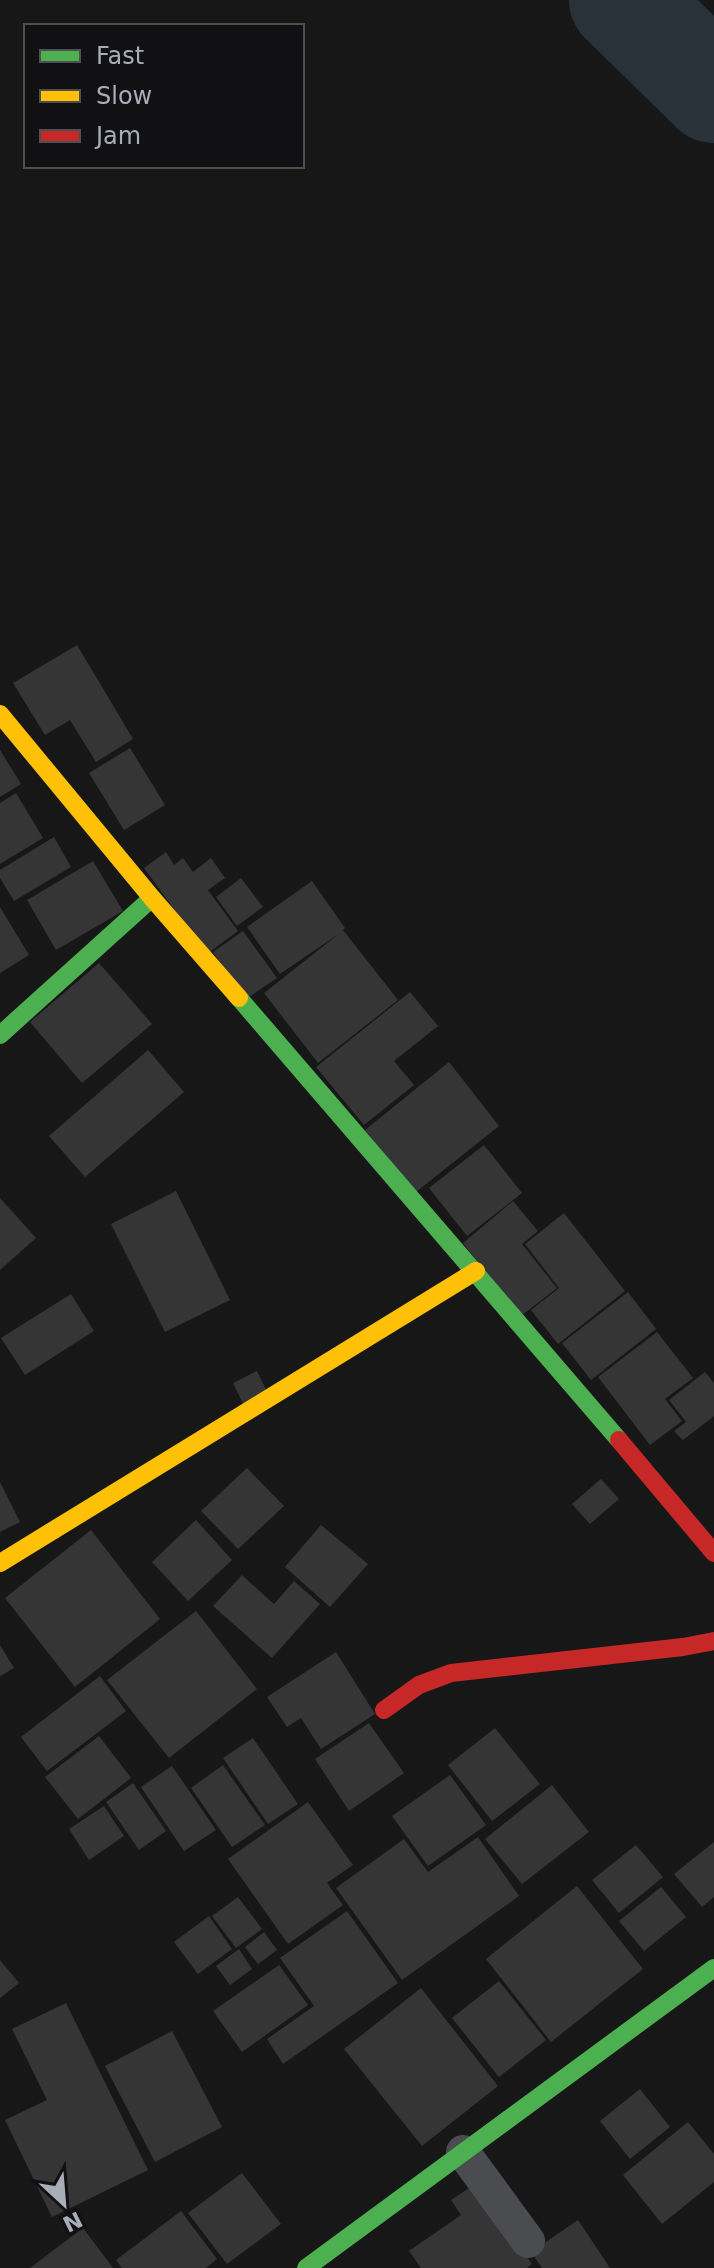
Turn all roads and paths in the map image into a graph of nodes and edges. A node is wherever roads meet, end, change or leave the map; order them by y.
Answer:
1 (0, 714) edge
2 (152, 898) junction
3 (0, 1035) edge
4 (476, 1271) junction
5 (714, 1553) edge
6 (0, 1563) edge
7 (714, 1641) edge
8 (384, 1710) dead end
9 (714, 1968) edge
10 (463, 2152) junction
11 (528, 2241) dead end
12 (306, 2268) edge

1 - 2 street
2 - 3 street
2 - 4 street
4 - 5 street
4 - 6 street
7 - 8 street
9 - 10 street
10 - 11 lane
10 - 12 street

